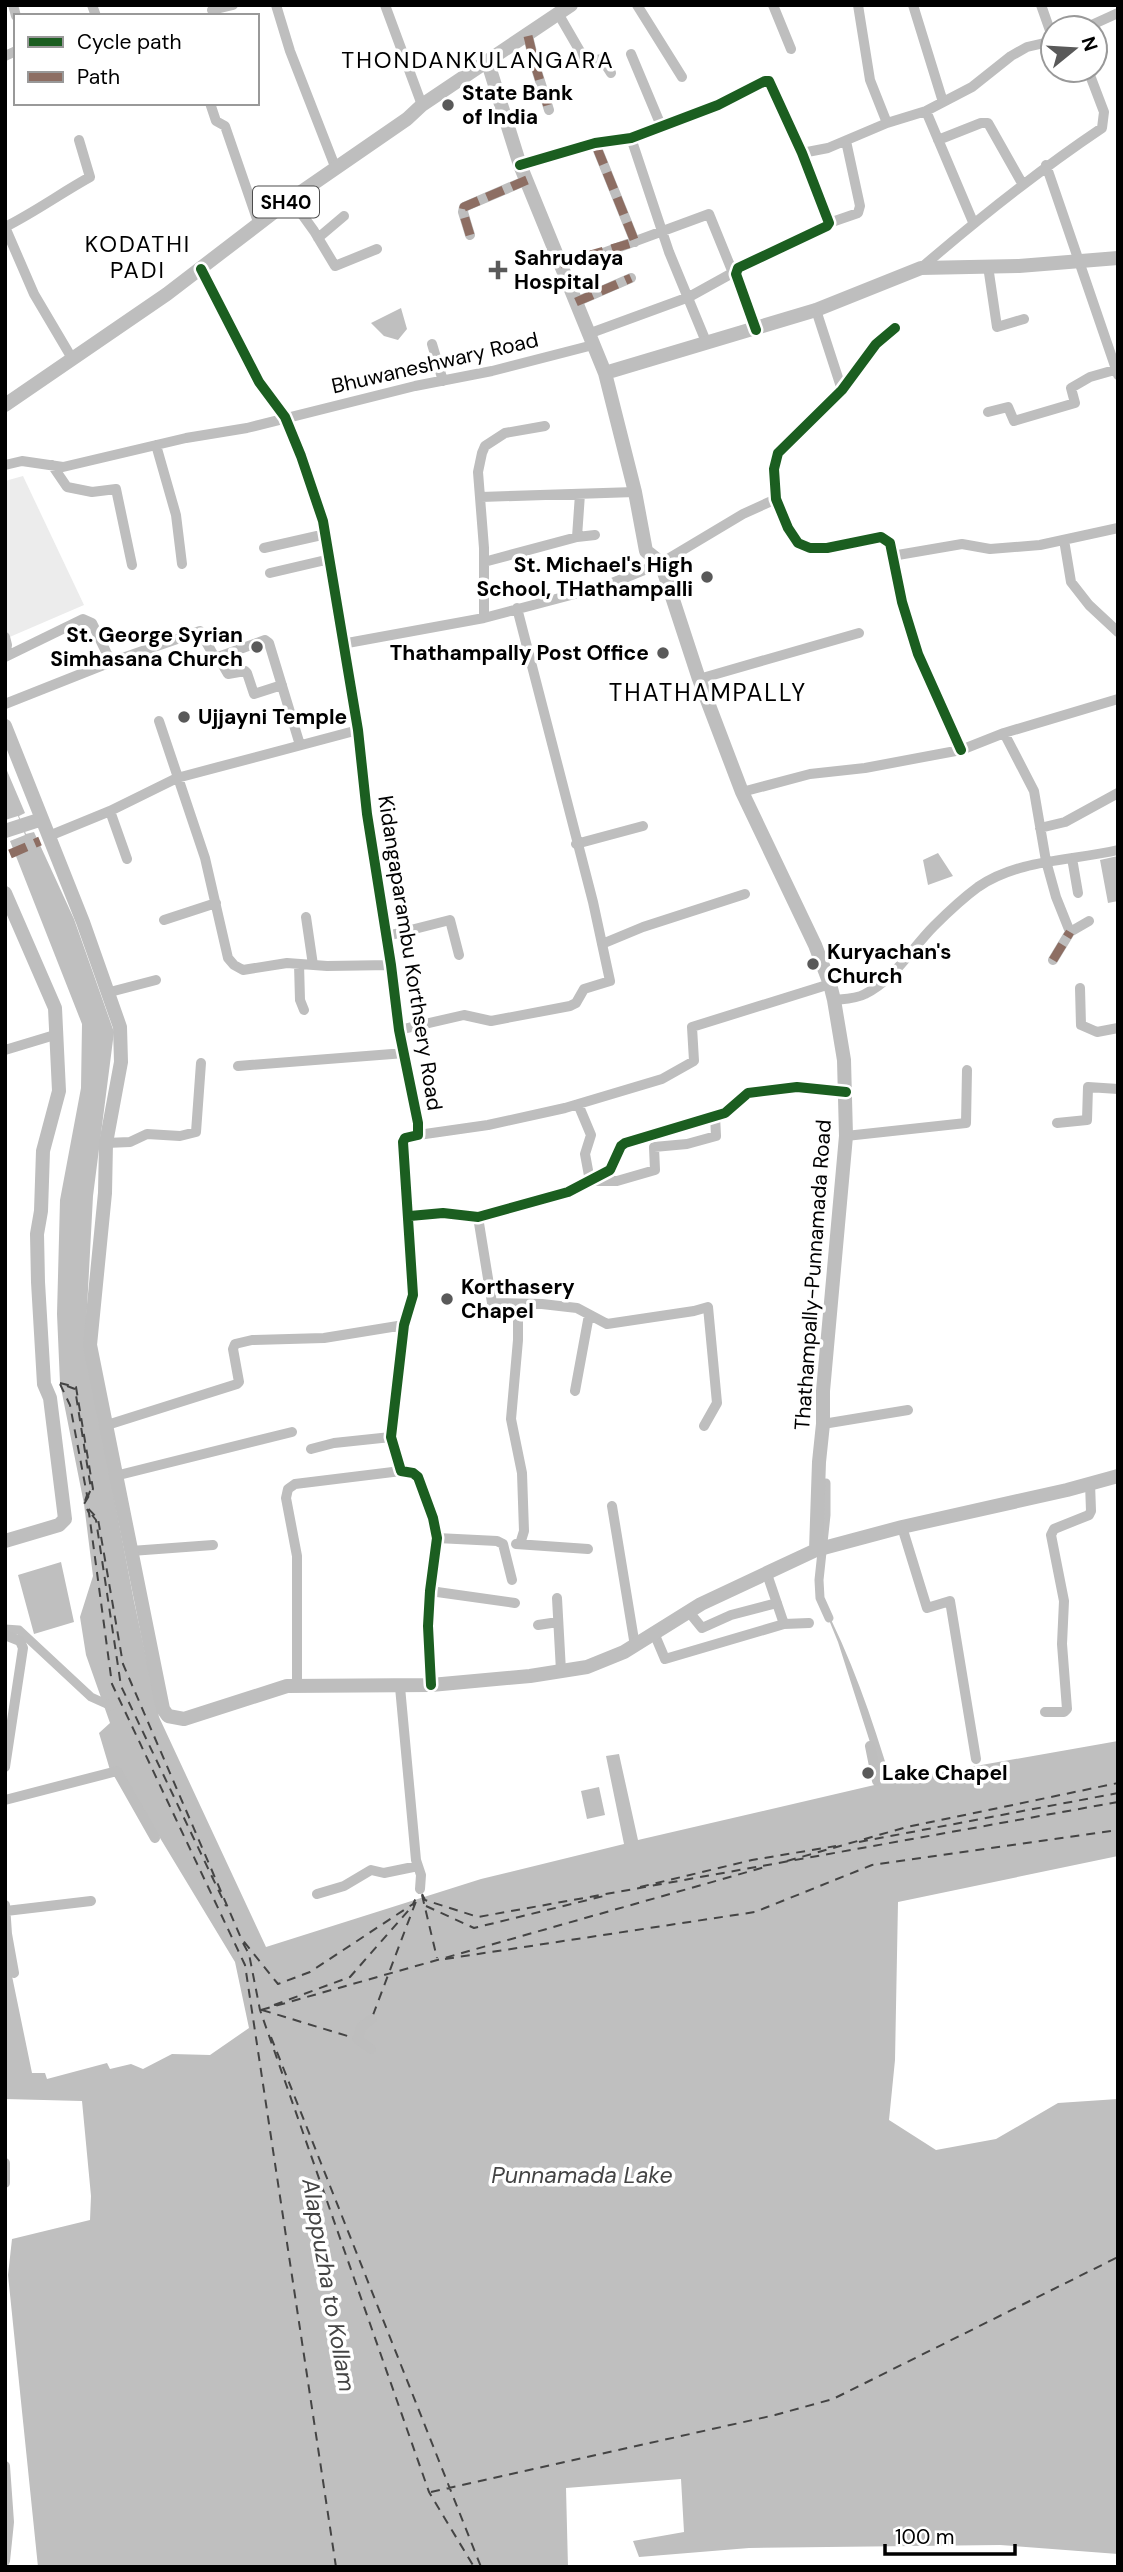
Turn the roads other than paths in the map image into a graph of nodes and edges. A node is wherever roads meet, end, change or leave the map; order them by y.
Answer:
1 (233, 5) edge
2 (276, 5) edge
3 (385, 5) edge
4 (637, 5) edge
5 (773, 5) edge
6 (858, 5) edge
7 (913, 5) edge
8 (212, 10) dead end
9 (565, 10) edge
10 (528, 36) junction
11 (1039, 44) edge
12 (791, 49) dead end
13 (631, 54) dead end
14 (488, 63) junction
15 (611, 73) dead end
16 (682, 77) dead end
17 (1093, 84) edge
18 (943, 102) junction
19 (211, 105) edge
20 (422, 105) junction
21 (549, 110) dead end
22 (926, 111) junction
23 (1104, 112) junction
24 (1118, 112) edge
25 (887, 123) junction
26 (662, 128) junction
27 (631, 138) junction
28 (79, 140) dead end
29 (938, 140) junction
30 (846, 141) junction
31 (594, 144) junction
32 (803, 153) junction
33 (520, 165) junction
34 (1046, 165) junction
35 (336, 169) junction
36 (527, 180) junction
37 (1023, 185) junction
38 (291, 199) junction
39 (344, 216) dead end
40 (973, 222) junction
41 (829, 223) junction
42 (259, 225) junction
43 (5, 227) edge
44 (662, 232) junction
45 (470, 235) dead end
46 (318, 238) junction
47 (635, 242) junction
48 (377, 249) dead end
49 (1118, 258) edge
50 (1079, 262) junction
51 (560, 264) junction
52 (988, 266) junction
53 (920, 268) junction
54 (201, 269) junction
55 (736, 271) junction
56 (631, 278) dead end
57 (689, 298) junction
58 (576, 302) junction
59 (816, 310) junction
60 (1024, 319) dead end
61 (895, 328) dead end
62 (756, 330) junction
63 (591, 339) junction
64 (432, 344) dead end
65 (707, 344) junction
66 (73, 360) junction
67 (1117, 371) edge
68 (605, 373) junction
69 (443, 381) junction
70 (842, 390) junction
71 (5, 405) edge
72 (988, 412) dead end
73 (285, 417) junction
74 (545, 426) dead end
75 (156, 445) junction
76 (5, 465) edge
77 (52, 465) junction
78 (635, 492) junction
79 (580, 494) junction
80 (481, 497) junction
81 (776, 499) junction
82 (1118, 528) edge
83 (326, 534) junction
84 (595, 535) dead end
85 (577, 537) junction
86 (1064, 540) junction
87 (264, 548) dead end
88 (892, 556) junction
89 (330, 559) junction
90 (484, 562) junction
91 (661, 563) junction
92 (182, 564) dead end
93 (132, 565) dead end
94 (270, 573) dead end
95 (517, 608) junction
96 (484, 618) junction
97 (1118, 632) edge
98 (859, 633) dead end
99 (5, 637) edge
100 (342, 644) junction
101 (5, 656) edge
102 (218, 657) junction
103 (111, 662) junction
104 (699, 679) junction
105 (282, 685) junction
106 (1118, 699) edge
107 (5, 705) edge
108 (159, 721) dead end
109 (5, 726) edge
110 (358, 730) junction
111 (1004, 733) junction
112 (300, 745) junction
113 (961, 750) junction
114 (177, 778) junction
115 (742, 792) junction
116 (1118, 793) edge
117 (110, 811) junction
118 (42, 818) junction
119 (643, 826) dead end
120 (1040, 828) junction
121 (5, 831) edge
122 (49, 836) junction
123 (576, 844) junction
124 (1118, 850) edge
125 (1072, 858) junction
126 (127, 859) dead end
127 (1046, 861) junction
128 (1078, 892) dead end
129 (5, 893) edge
130 (745, 894) dead end
131 (216, 903) junction
132 (306, 917) dead end
133 (164, 920) dead end
134 (1089, 921) dead end
135 (1070, 932) junction
136 (387, 936) junction
137 (602, 944) junction
138 (459, 955) dead end
139 (1053, 960) dead end
140 (299, 964) junction
141 (313, 965) junction
142 (391, 965) junction
143 (156, 980) dead end
144 (830, 984) junction
145 (1080, 988) dead end
146 (110, 992) junction
147 (834, 1000) junction
148 (304, 1010) dead end
149 (1118, 1028) edge
150 (399, 1030) junction
151 (58, 1034) junction
152 (5, 1050) edge
153 (405, 1053) junction
154 (201, 1063) dead end
155 (238, 1066) dead end
156 (967, 1070) dead end
157 (1118, 1089) edge
158 (846, 1092) junction
159 (578, 1104) junction
160 (715, 1116) junction
161 (1057, 1123) dead end
162 (418, 1135) junction
163 (846, 1136) junction
164 (106, 1143) junction
165 (590, 1181) junction
166 (410, 1216) junction
167 (478, 1217) junction
168 (518, 1304) junction
169 (590, 1315) junction
170 (404, 1325) junction
171 (575, 1391) dead end
172 (908, 1410) dead end
173 (823, 1424) junction
174 (104, 1426) junction
175 (704, 1426) dead end
176 (292, 1432) dead end
177 (391, 1437) junction
178 (311, 1449) dead end
179 (401, 1471) junction
180 (115, 1476) junction
181 (1118, 1476) edge
182 (1090, 1483) junction
183 (612, 1506) dead end
184 (902, 1527) junction
185 (438, 1538) junction
186 (5, 1541) edge
187 (503, 1544) junction
188 (520, 1544) junction
189 (213, 1545) dead end
190 (588, 1549) dead end
191 (821, 1549) junction
192 (131, 1551) junction
193 (767, 1574) junction
194 (512, 1580) dead end
195 (430, 1591) junction
196 (557, 1598) dead end
197 (515, 1603) dead end
198 (777, 1603) junction
199 (689, 1612) junction
200 (558, 1622) junction
201 (809, 1623) dead end
202 (784, 1624) junction
203 (538, 1625) dead end
204 (654, 1633) junction
205 (5, 1635) edge
206 (635, 1646) junction
207 (561, 1671) junction
208 (431, 1685) junction
209 (297, 1686) junction
210 (400, 1687) junction
211 (1045, 1712) dead end
212 (870, 1746) dead end
213 (976, 1759) dead end
214 (5, 1767) edge
215 (877, 1781) dead end
216 (5, 1800) edge
217 (155, 1838) dead end
218 (418, 1866) junction
219 (420, 1889) dead end
220 (317, 1894) dead end
221 (91, 1901) dead end
222 (5, 1905) edge
223 (6, 1911) edge
224 (14, 1973) dead end
225 (372, 2019) dead end
226 (370, 2049) dead end
227 (5, 2163) edge
228 (5, 2183) edge
229 (5, 2466) edge
230 (7, 2529) edge
231 (5, 2561) edge

1 - 8 street
2 - 35 street
3 - 20 street
4 - 16 street
5 - 12 street
6 - 25 street
7 - 18 street
9 - 10 main road, SH40
9 - 15 street
10 - 14 main road, SH40
10 - 21 street
11 - 18 street
13 - 26 street
14 - 20 main road, SH40
14 - 33 main road, Thathampally-Punnamada Road
17 - 23 street
18 - 22 street
19 - 42 street
20 - 35 main road, SH40
22 - 25 street
22 - 29 street
23 - 24 street
23 - 34 street
25 - 30 street
26 - 27 street
26 - 32 street
27 - 31 street
27 - 44 street
28 - 43 street
29 - 37 street
29 - 40 street
30 - 32 street
30 - 41 street, Bhuwaneshwary Road
31 - 33 street
31 - 47 street
32 - 41 street
33 - 36 main road, Thathampally-Punnamada Road
34 - 37 street
34 - 50 street
35 - 38 main road, SH40
36 - 45 street
36 - 51 main road, Thathampally-Punnamada Road
37 - 40 street
38 - 42 main road, SH40
38 - 46 street
39 - 46 street
40 - 53 street
41 - 55 street, Bhuwaneshwary Road
42 - 54 main road, SH40
43 - 66 street
44 - 47 street
44 - 55 street
44 - 57 street
46 - 48 street
47 - 51 street
49 - 50 main road
50 - 52 main road
50 - 67 street
51 - 58 main road, Thathampally-Punnamada Road
52 - 53 main road
52 - 60 street
53 - 59 main road
54 - 66 main road, SH40
54 - 73 street, Kidangaparambu Korthsery Road
55 - 57 street, Bhuwaneshwary Road
55 - 62 street
56 - 58 street
57 - 63 street, Bhuwaneshwary Road
57 - 65 street
58 - 63 main road, Thathampally-Punnamada Road
59 - 62 main road
59 - 70 street
61 - 70 street
62 - 65 main road
63 - 68 main road, Thathampally-Punnamada Road
63 - 69 street, Bhuwaneshwary Road
64 - 69 street
65 - 68 main road
66 - 71 main road, SH40
67 - 72 street
68 - 78 main road, Thathampally-Punnamada Road
69 - 73 street, Bhuwaneshwary Road
70 - 81 street
73 - 75 street, Bhuwaneshwary Road
73 - 83 street, Kidangaparambu Korthsery Road
74 - 80 street
75 - 77 street, Bhuwaneshwary Road
75 - 92 street
76 - 77 street, Bhuwaneshwary Road
77 - 93 street
78 - 79 street
78 - 91 main road, Thathampally-Punnamada Road
79 - 80 street
79 - 85 street
80 - 90 street
81 - 88 street
81 - 91 street
82 - 86 street
83 - 87 street
83 - 89 street, Kidangaparambu Korthsery Road
84 - 85 street
85 - 90 street
86 - 88 street
86 - 97 street
88 - 113 street
89 - 94 street
89 - 100 street, Kidangaparambu Korthsery Road
90 - 96 street
91 - 95 street
91 - 104 main road, Thathampally-Punnamada Road
95 - 96 street
95 - 123 street
96 - 100 street
98 - 104 street
99 - 101 street
100 - 110 street, Kidangaparambu Korthsery Road
101 - 103 street
102 - 103 street
102 - 105 street
102 - 105 street
103 - 107 street
104 - 115 main road, Thathampally-Punnamada Road
105 - 112 street
106 - 111 street
108 - 114 street
109 - 118 main road
110 - 112 street
110 - 136 street, Kidangaparambu Korthsery Road
111 - 113 street
111 - 120 street
112 - 114 street
113 - 115 street
114 - 117 street
114 - 131 street
115 - 144 main road, Thathampally-Punnamada Road
116 - 120 street
117 - 122 street
117 - 126 street
118 - 121 main road
118 - 122 main road
119 - 123 street
120 - 127 street
122 - 146 main road
123 - 137 street
124 - 125 street
125 - 127 street
125 - 128 street
127 - 135 street
127 - 147 street
129 - 151 main road
130 - 137 street
131 - 133 street
131 - 140 street
132 - 141 street
134 - 135 street
135 - 139 street
136 - 138 street
136 - 142 street, Kidangaparambu Korthsery Road
137 - 150 street
140 - 141 street
140 - 148 street
141 - 142 street
142 - 150 street, Kidangaparambu Korthsery Road
143 - 146 street
144 - 147 main road, Thathampally-Punnamada Road
144 - 159 street
145 - 149 street
146 - 164 main road
147 - 158 main road, Thathampally-Punnamada Road
150 - 153 street, Kidangaparambu Korthsery Road
151 - 152 street
151 - 186 main road
153 - 155 street
153 - 162 street, Kidangaparambu Korthsery Road
154 - 164 street
156 - 163 street
157 - 161 street
158 - 160 street
158 - 163 main road, Thathampally-Punnamada Road
159 - 162 street
159 - 165 street
160 - 165 street
160 - 165 street
162 - 166 street, Kidangaparambu Korthsery Road
163 - 173 main road, Thathampally-Punnamada Road
164 - 174 main road
165 - 167 street
166 - 167 street
166 - 170 street, Kidangaparambu Korthsery Road
167 - 168 street
168 - 169 street
168 - 188 street
169 - 171 street
169 - 175 street
170 - 174 street
170 - 177 street, Kidangaparambu Korthsery Road
172 - 173 street
173 - 191 main road, Thathampally-Punnamada Road
174 - 180 main road
176 - 180 street
177 - 178 street
177 - 179 street, Kidangaparambu Korthsery Road
179 - 185 street
179 - 209 street
180 - 192 main road
181 - 182 main road
182 - 184 main road
182 - 211 street
183 - 206 street
184 - 191 main road
184 - 213 street
185 - 187 street
185 - 195 street
187 - 188 street
187 - 194 street
188 - 190 street
189 - 192 street
191 - 193 main road
192 - 209 main road
193 - 198 street
193 - 199 main road
195 - 197 street
195 - 208 street
196 - 200 street
198 - 199 street
198 - 202 street
199 - 204 main road
200 - 203 street
200 - 207 street
201 - 202 street
202 - 204 street
204 - 206 main road
205 - 214 street
206 - 207 main road
207 - 208 main road
208 - 210 main road
209 - 210 main road
210 - 218 street
212 - 215 street
216 - 217 street
218 - 219 street
218 - 220 street
221 - 223 street
222 - 223 street
223 - 224 street
225 - 226 street
227 - 228 street
229 - 230 street
230 - 231 street

